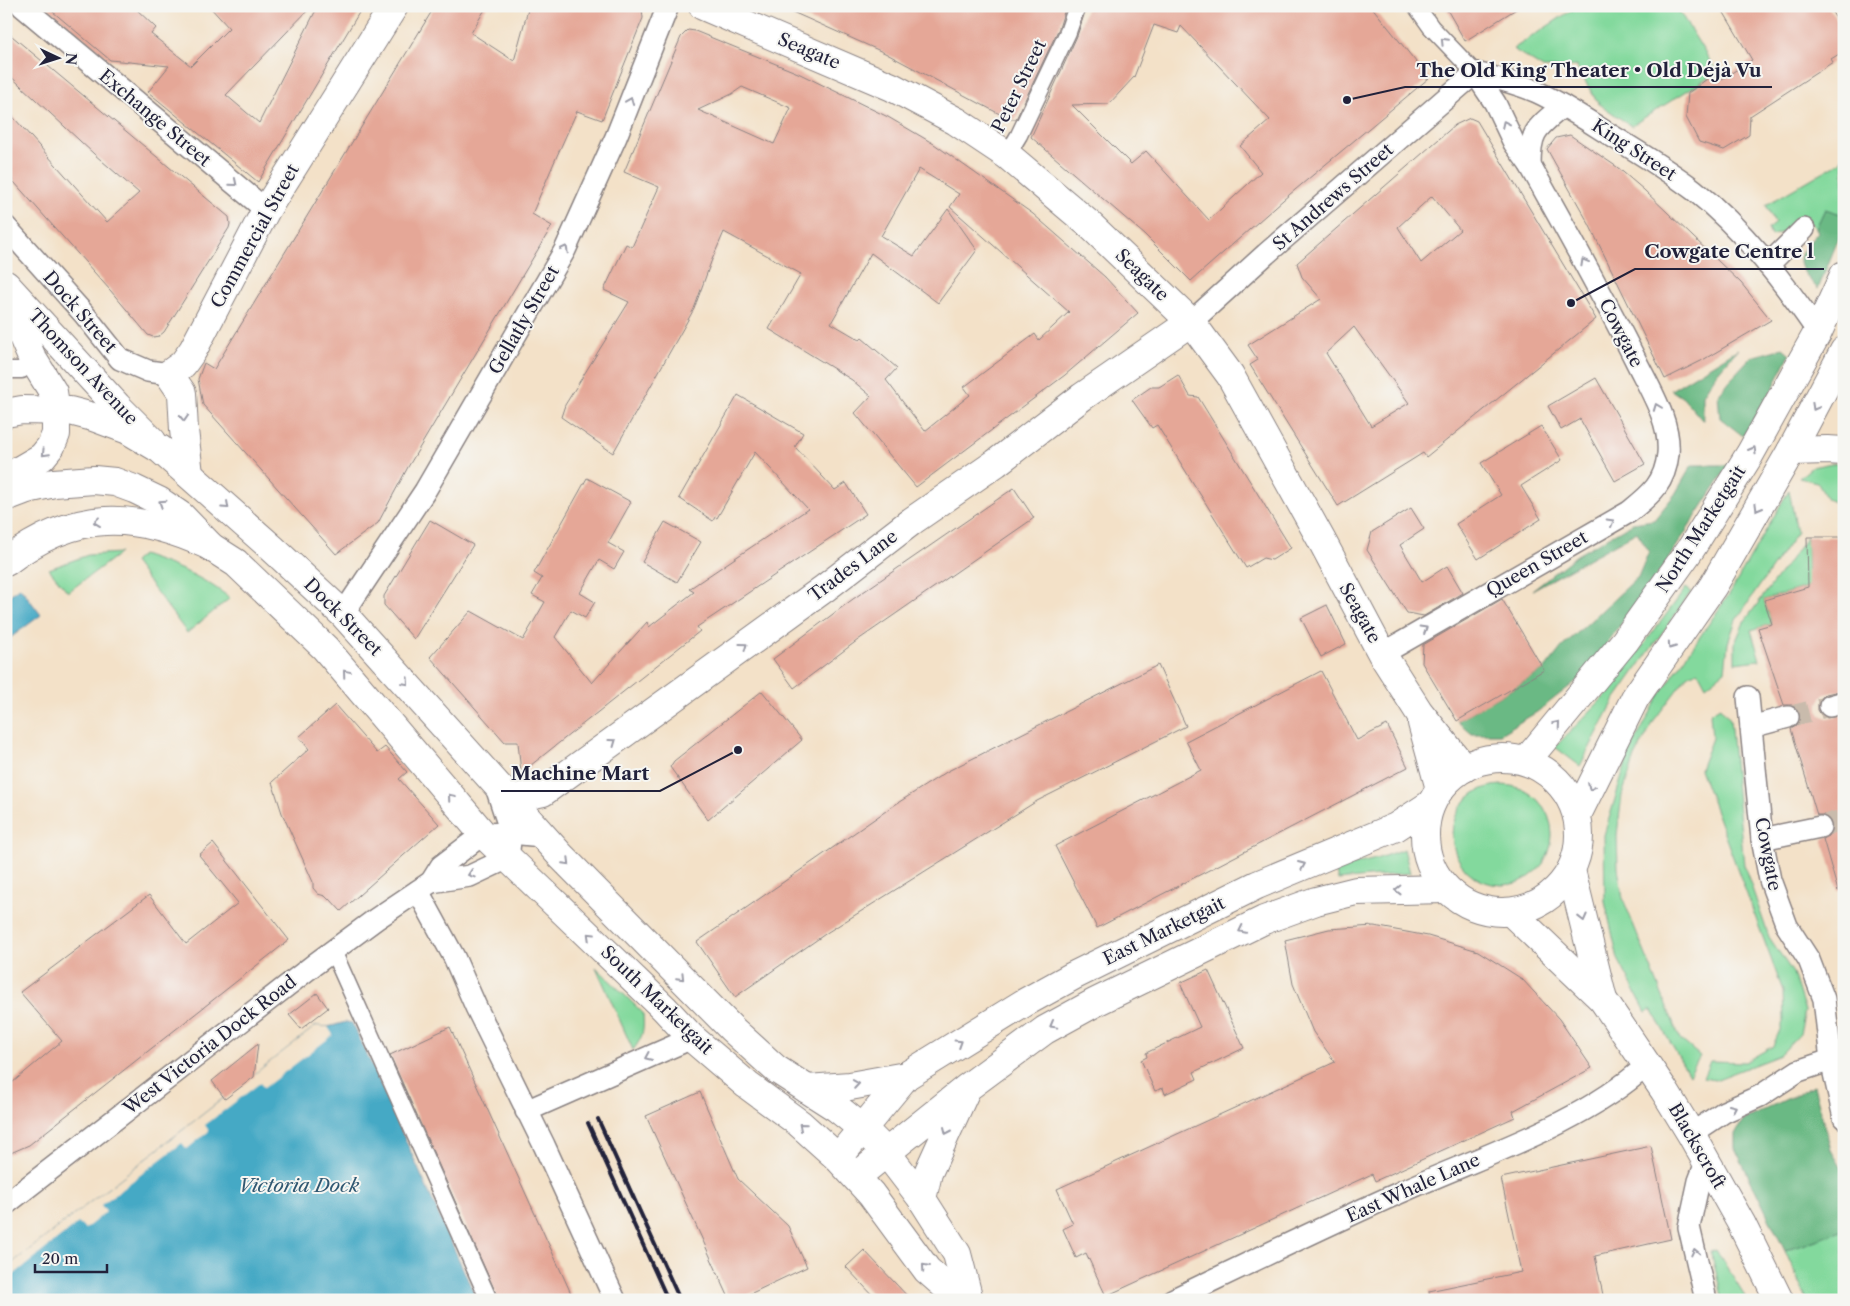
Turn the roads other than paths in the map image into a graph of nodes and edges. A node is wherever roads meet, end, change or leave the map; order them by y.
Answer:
1 (22, 6) edge
2 (394, 6) edge
3 (668, 6) edge
4 (703, 6) edge
5 (1077, 6) edge
6 (1416, 6) edge
7 (1476, 73) junction
8 (1563, 106) junction
9 (1007, 154) junction
10 (1530, 165) junction
11 (266, 210) junction
12 (6, 227) edge
13 (1804, 229) dead end
14 (1768, 265) junction
15 (1844, 275) edge
16 (6, 285) edge
17 (6, 298) edge
18 (1191, 322) junction
19 (1818, 332) junction
20 (32, 358) junction
21 (1842, 367) edge
22 (6, 370) edge
23 (169, 374) junction
24 (56, 411) junction
25 (6, 412) edge
26 (160, 449) junction
27 (1791, 451) junction
28 (1844, 451) edge
29 (1668, 454) joint
30 (189, 474) junction
31 (6, 478) edge
32 (6, 497) edge
33 (211, 547) junction
34 (6, 562) edge
35 (343, 614) junction
36 (1382, 654) junction
37 (1748, 697) dead end
38 (1419, 712) junction
39 (1788, 717) tunnel mouth
40 (1751, 727) junction
41 (1526, 762) junction
42 (1464, 768) junction
43 (503, 790) junction
44 (1436, 796) junction
45 (1577, 814) junction
46 (1820, 827) tunnel mouth
47 (482, 834) junction
48 (542, 836) junction
49 (1762, 839) junction
50 (510, 846) junction
51 (1571, 870) junction
52 (425, 886) junction
53 (1446, 889) junction
54 (1512, 913) junction
55 (333, 951) junction
56 (1603, 1000) junction
57 (1834, 1000) edge
58 (692, 1038) junction
59 (1837, 1059) edge
60 (1647, 1065) junction
61 (906, 1076) junction
62 (968, 1087) junction
63 (807, 1089) junction
64 (526, 1111) junction
65 (1844, 1118) edge
66 (863, 1129) junction
67 (1691, 1134) junction
68 (886, 1152) junction
69 (1706, 1160) junction
70 (847, 1167) junction
71 (922, 1199) junction
72 (6, 1204) edge
73 (489, 1300) edge
74 (615, 1300) edge
75 (961, 1300) edge
76 (970, 1300) edge
77 (1172, 1300) edge
78 (1706, 1300) edge
79 (1779, 1300) edge

1 -> 11 street, Exchange Street
2 - 11 main road, Commercial Street
35 -> 3 street, Gellatly Street
4 - 9 main road, Seagate
5 - 9 street, Peter Street
7 -> 6 street, Cowgate
7 - 8 street, King Street
10 -> 7 street, Cowgate
7 - 18 street, St Andrews Street
8 - 10 street
8 - 14 street, King Street
9 - 18 main road, Seagate
29 -> 10 street, Cowgate
11 - 23 main road, Commercial Street
12 - 23 street, Dock Street
13 - 14 street
14 - 19 street, King Street
15 - 19 main road, North Marketgait
16 - 26 main road, Thomson Avenue
17 - 20 main road
18 - 36 main road, Seagate
43 -> 18 main road, Trades Lane
19 - 21 main road, King Street
41 -> 19 main road, North Marketgait
20 - 22 street
20 - 24 main road
21 -> 27 main road, North Marketgait
23 -> 30 main road
24 - 25 main road
24 - 26 main road
24 -> 31 main road
26 - 30 main road, Dock Street
27 - 28 main road
27 -> 45 main road, North Marketgait
36 -> 29 street, Queen Street
30 -> 35 main road, Dock Street
33 -> 32 main road
33 -> 34 main road
47 -> 33 main road, Dock Street
35 -> 43 main road, Dock Street
36 - 38 main road, Seagate
37 - 40 street, Cowgate
38 - 42 main road, Seagate
38 - 44 main road, Seagate
39 - 40 street
40 - 49 street, Cowgate
41 - 42 main road
41 - 45 main road
42 - 44 main road
43 - 48 main road, South Marketgait
43 - 50 street
44 - 53 main road
61 -> 44 main road, East Marketgait
45 - 51 main road
46 - 49 street
47 - 50 main road, South Marketgait
47 - 52 street, West Victoria Dock Road
48 - 50 street
48 -> 63 main road, South Marketgait
49 - 57 street, Cowgate
50 -> 52 street, West Victoria Dock Road
58 -> 50 main road, South Marketgait
51 - 54 main road
51 -> 56 main road, Blackscroft
52 - 55 street, West Victoria Dock Road
52 - 64 street
53 - 54 main road
53 -> 62 main road, East Marketgait
54 - 56 main road, Blackscroft
55 - 72 street, West Victoria Dock Road
55 - 73 street
56 - 60 main road, Blackscroft
57 - 59 street, Cowgate
58 -> 64 street
70 -> 58 main road, South Marketgait
59 - 65 street, Cowgate
67 -> 59 street
60 - 67 main road, Blackscroft
60 - 77 street, East Whale Lane
63 -> 61 main road, East Marketgait
61 - 66 main road, East Marketgait
62 - 68 main road, East Marketgait
62 -> 71 main road, East Marketgait
63 - 66 main road, South Marketgait
64 - 74 street
66 - 68 main road, South Marketgait
66 - 70 main road, East Marketgait
67 - 69 main road, Blackscroft
68 - 70 main road, East Marketgait
68 - 71 main road, South Marketgait
78 -> 69 street
69 - 79 main road, Blackscroft
75 -> 70 main road, South Marketgait
71 - 76 main road, South Marketgait

